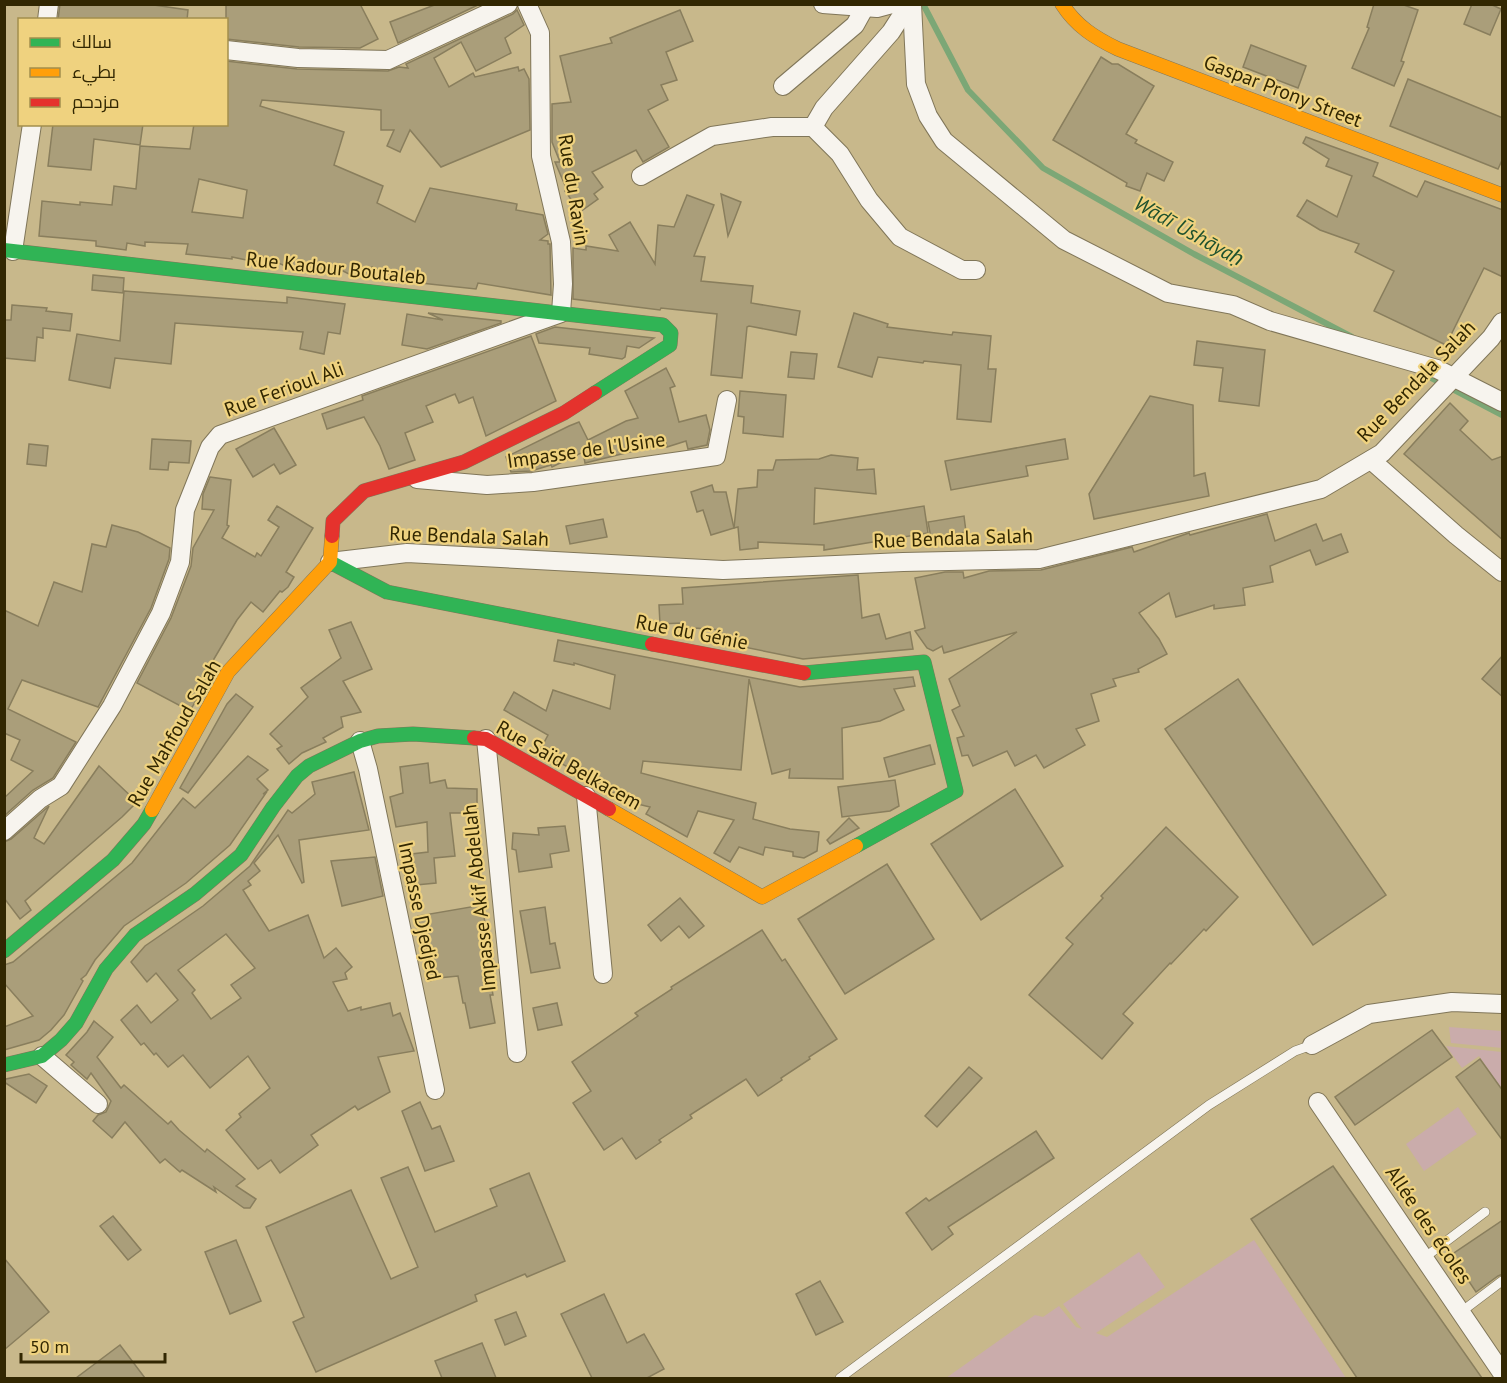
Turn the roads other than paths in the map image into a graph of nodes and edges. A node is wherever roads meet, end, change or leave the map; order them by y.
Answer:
1 (508, 4) edge
2 (527, 4) edge
3 (823, 4) edge
4 (892, 4) edge
5 (910, 4) edge
6 (1062, 4) edge
7 (865, 7) junction
8 (228, 50) edge
9 (783, 86) dead end
10 (32, 126) edge
11 (813, 128) junction
12 (641, 176) dead end
13 (1503, 195) edge
14 (8, 251) edge
15 (976, 270) dead end
16 (561, 313) junction
17 (1503, 322) edge
18 (1453, 377) junction
19 (727, 400) dead end
20 (1503, 402) edge
21 (1371, 460) junction
22 (405, 478) junction
23 (330, 562) junction
24 (1503, 572) edge
25 (486, 739) junction
26 (360, 741) junction
27 (956, 791) joint
28 (586, 796) junction
29 (4, 831) edge
30 (4, 951) edge
31 (603, 974) dead end
32 (1503, 1004) edge
33 (1312, 1045) joint
34 (517, 1053) dead end
35 (42, 1056) junction
36 (4, 1065) edge
37 (435, 1090) dead end
38 (1318, 1102) dead end
39 (98, 1104) dead end
40 (1485, 1212) dead end
41 (1424, 1258) junction
42 (1503, 1281) edge
43 (1461, 1312) junction
44 (1503, 1373) edge
45 (840, 1378) edge

1 - 8 street
2 - 16 street, Rue du Ravin
3 - 7 street
4 - 7 street
5 - 11 street
5 - 18 street
6 - 13 street, Gaspar Prony Street
7 - 9 street
10 - 14 street
11 - 12 street
11 - 15 street
14 - 16 street, Rue Kadour Boutaleb
16 - 22 street, Rue Kadour Boutaleb
16 - 29 street, Rue Ferioul Ali
17 - 18 street, Rue Bendala Salah
18 - 20 street
18 - 21 street, Rue Bendala Salah
19 - 22 street, Impasse de l'Usine
21 - 23 street, Rue Bendala Salah
21 - 24 street
22 - 23 street
23 - 27 street, Rue du Génie
23 - 30 street, Rue Mahfoud Salah
25 - 26 street, Rue Saïd Belkacem
25 - 28 street, Rue Saïd Belkacem
25 - 34 street, Impasse Akif Abdellah
26 - 35 street, Rue Saïd Belkacem
26 - 37 street, Impasse Djedjed
27 - 28 street, Rue Saïd Belkacem
28 - 31 street
32 - 33 street
33 - 45 lane
35 - 36 street, Rue Saïd Belkacem
35 - 39 street
38 - 41 street, Allée des écoles
40 - 41 lane
41 - 43 street, Allée des écoles
42 - 43 lane
43 - 44 street, Allée des écoles

